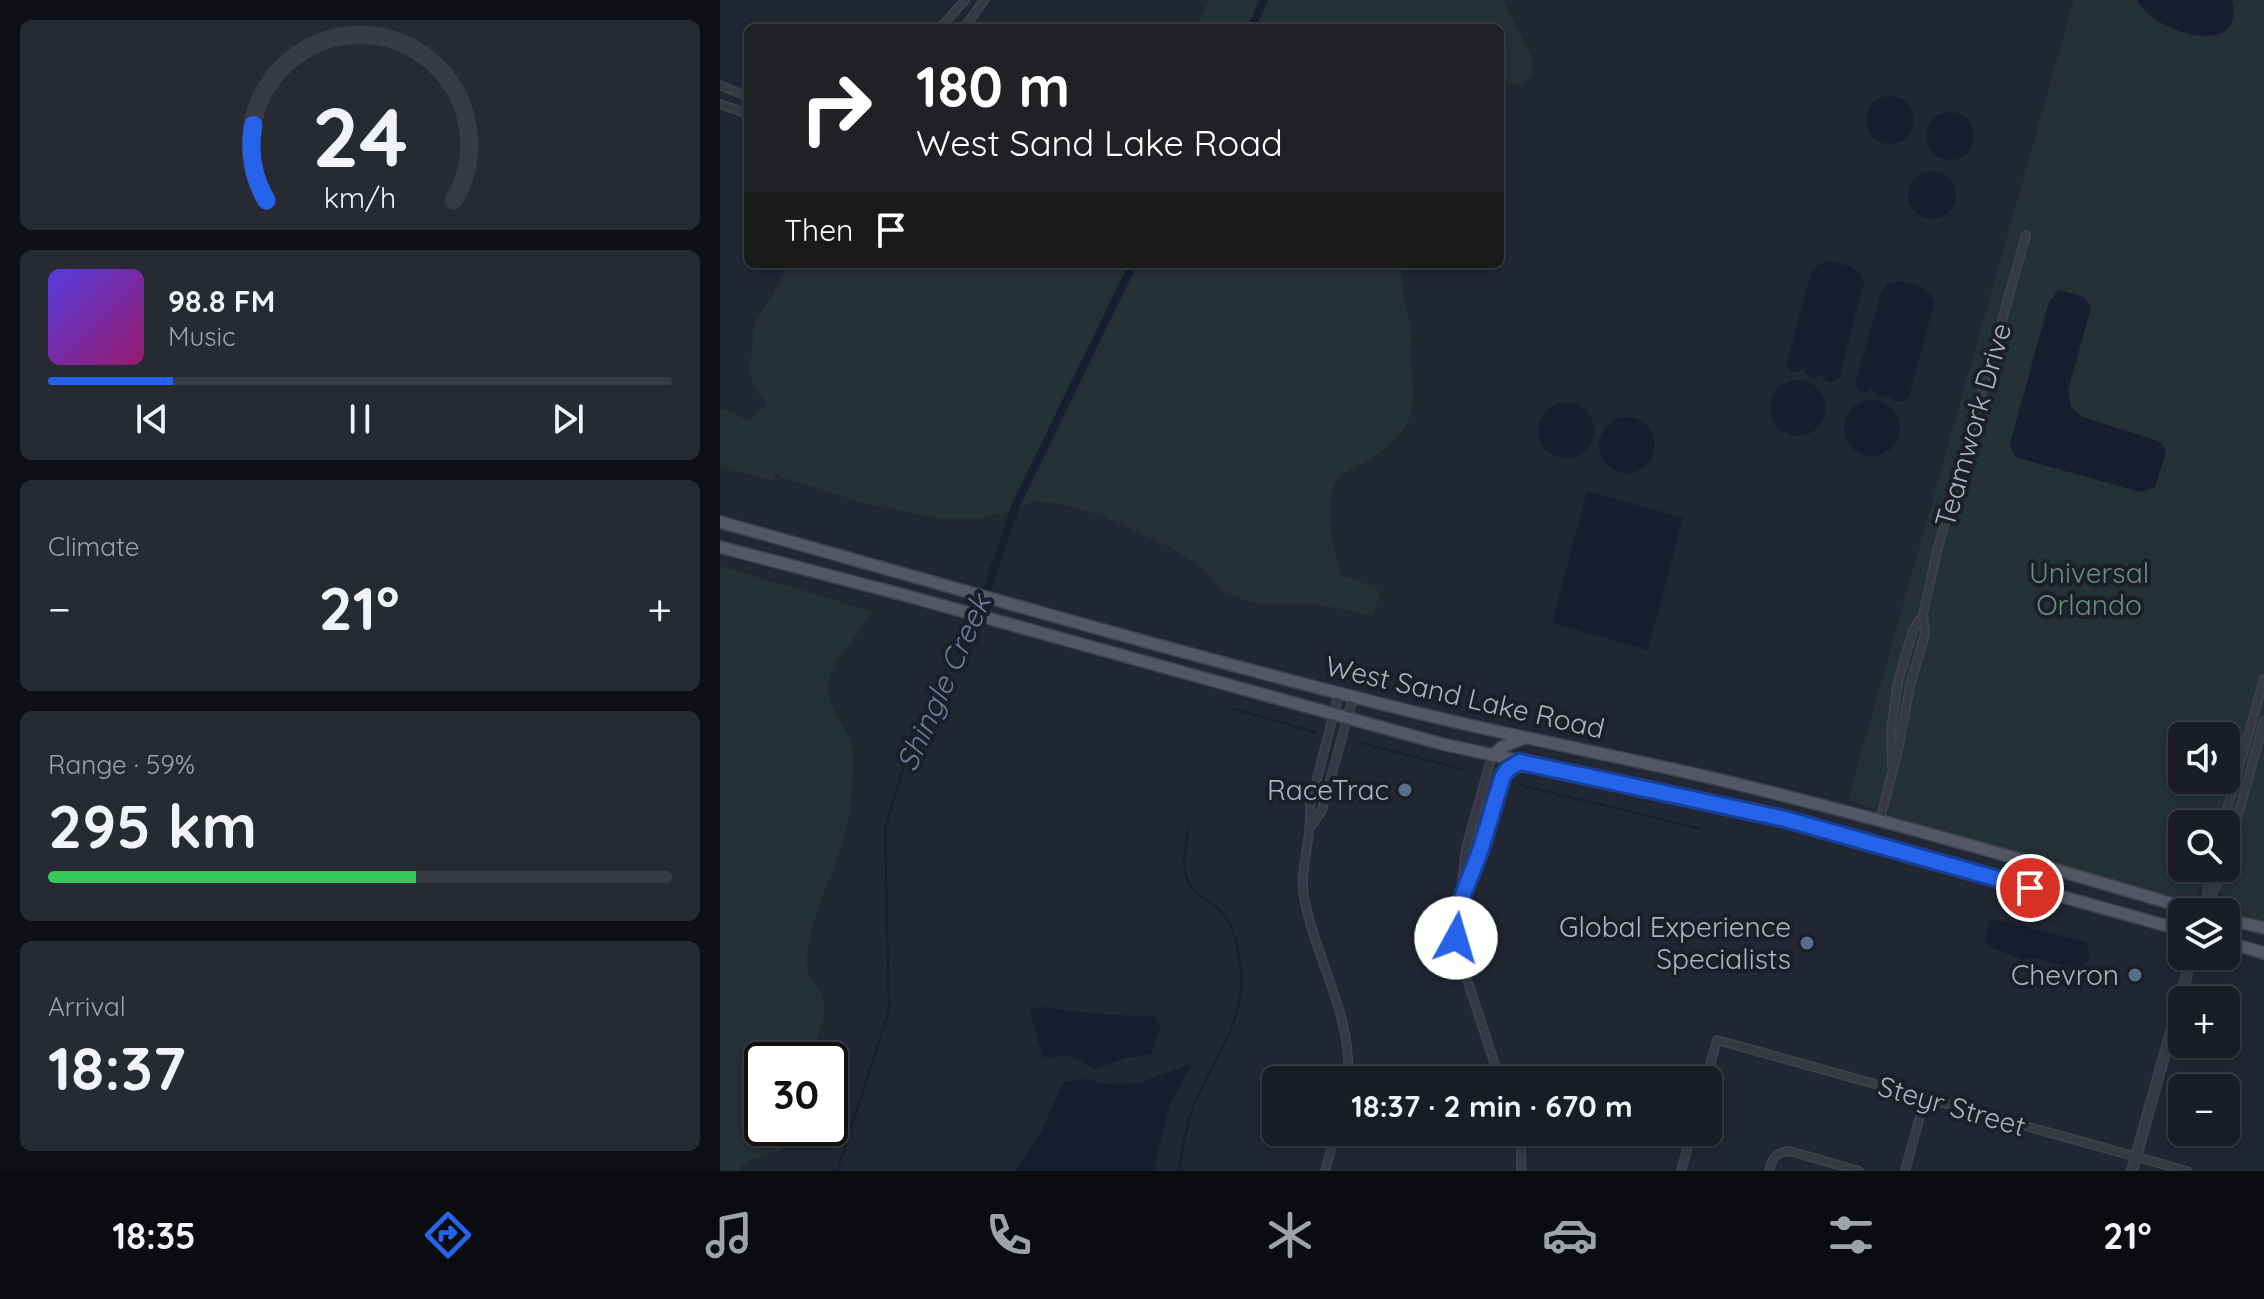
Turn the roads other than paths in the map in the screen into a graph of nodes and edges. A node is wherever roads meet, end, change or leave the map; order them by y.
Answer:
1 (965, 0) edge
2 (984, 0) edge
3 (944, 24) edge
4 (967, 24) edge
5 (720, 85) edge
6 (732, 92) junction
7 (744, 96) edge
8 (722, 105) edge
9 (732, 110) junction
10 (744, 113) edge
11 (2026, 235) dead end
12 (720, 522) edge
13 (720, 547) edge
14 (1923, 615) junction
15 (2264, 679) edge
16 (1339, 693) junction
17 (1353, 697) junction
18 (1334, 715) junction
19 (1348, 718) junction
20 (2264, 721) edge
21 (1524, 738) junction
22 (1492, 756) junction
23 (1520, 762) junction
24 (1892, 765) junction
25 (1316, 776) junction
26 (1330, 780) junction
27 (2227, 810) edge
28 (2239, 810) edge
29 (1880, 820) junction
30 (1312, 825) junction
31 (1461, 893) junction
32 (2168, 902) edge
33 (2240, 922) edge
34 (2168, 926) edge
35 (2264, 928) edge
36 (2240, 946) edge
37 (2264, 953) edge
38 (2188, 970) edge
39 (1349, 1066) edge
40 (1495, 1066) edge
41 (1710, 1066) edge
42 (1925, 1098) junction
43 (1332, 1146) edge
44 (1520, 1146) edge
45 (1688, 1146) edge
46 (2136, 1157) junction
47 (1325, 1171) edge
48 (1521, 1171) edge
49 (1681, 1171) edge
50 (1769, 1171) edge
51 (1859, 1171) edge
52 (1905, 1171) edge
53 (2132, 1171) edge
54 (2187, 1171) edge

1 - 3 street
2 - 4 street
5 - 6 street
6 - 7 street
6 - 8 street
6 - 9 street
8 - 9 street
9 - 10 street
11 - 14 street, Teamwork Drive
12 - 16 main road, West Sand Lake Road
13 - 18 main road, West Sand Lake Road
14 - 24 street, Teamwork Drive
14 - 24 street, Teamwork Drive
15 - 27 street
16 - 17 main road, West Sand Lake Road
16 - 18 street
17 - 19 street
17 - 21 main road, West Sand Lake Road
18 - 19 main road, West Sand Lake Road
18 - 25 street
19 - 22 main road, West Sand Lake Road
19 - 26 street
20 - 28 street
21 - 22 main road
21 - 29 main road, West Sand Lake Road
22 - 23 main road, West Sand Lake Road
22 - 31 street
23 - 31 street
23 - 34 main road, West Sand Lake Road
24 - 29 street, Teamwork Drive
25 - 26 street
25 - 30 street
26 - 30 street
29 - 32 main road, West Sand Lake Road
30 - 39 street
31 - 40 street
33 - 35 main road
36 - 37 main road
38 - 46 street
41 - 42 street, Steyr Street
42 - 46 street, Steyr Street
42 - 52 street
43 - 47 street
44 - 48 street
45 - 49 street
46 - 53 street
46 - 54 street, Steyr Street
50 - 51 street

